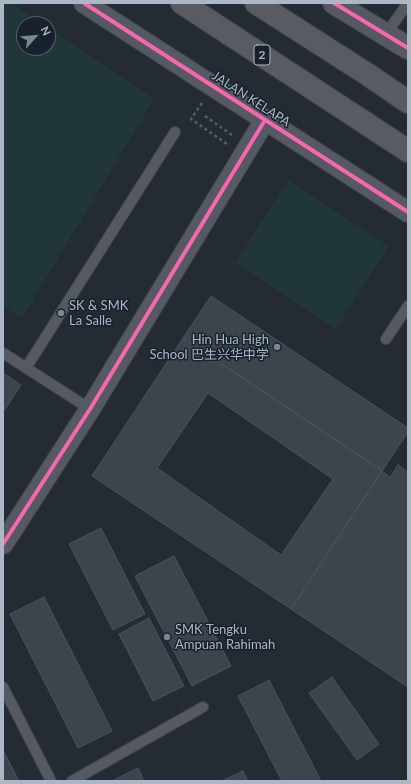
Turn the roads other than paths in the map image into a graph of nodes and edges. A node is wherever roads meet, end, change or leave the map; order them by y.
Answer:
1 (84, 3) edge
2 (182, 3) edge
3 (256, 3) edge
4 (334, 3) edge
5 (408, 3) edge
6 (386, 34) junction
7 (408, 48) edge
8 (408, 102) edge
9 (265, 120) junction
10 (175, 132) dead end
11 (408, 152) edge
12 (408, 212) edge
13 (408, 306) edge
14 (386, 339) dead end
15 (3, 353) edge
16 (26, 368) junction
17 (90, 409) junction
18 (3, 544) edge
19 (3, 687) edge
20 (203, 707) dead end
21 (51, 781) edge
22 (72, 781) edge

1 - 9 street, JALAN KELAPA
2 - 11 highway, 2
3 - 8 highway
4 - 6 street
5 - 6 lane
6 - 7 street
9 - 12 street, JALAN KELAPA
9 - 17 street
10 - 16 lane
13 - 14 lane
15 - 16 lane
16 - 17 lane
17 - 18 street
19 - 21 lane
20 - 22 lane

